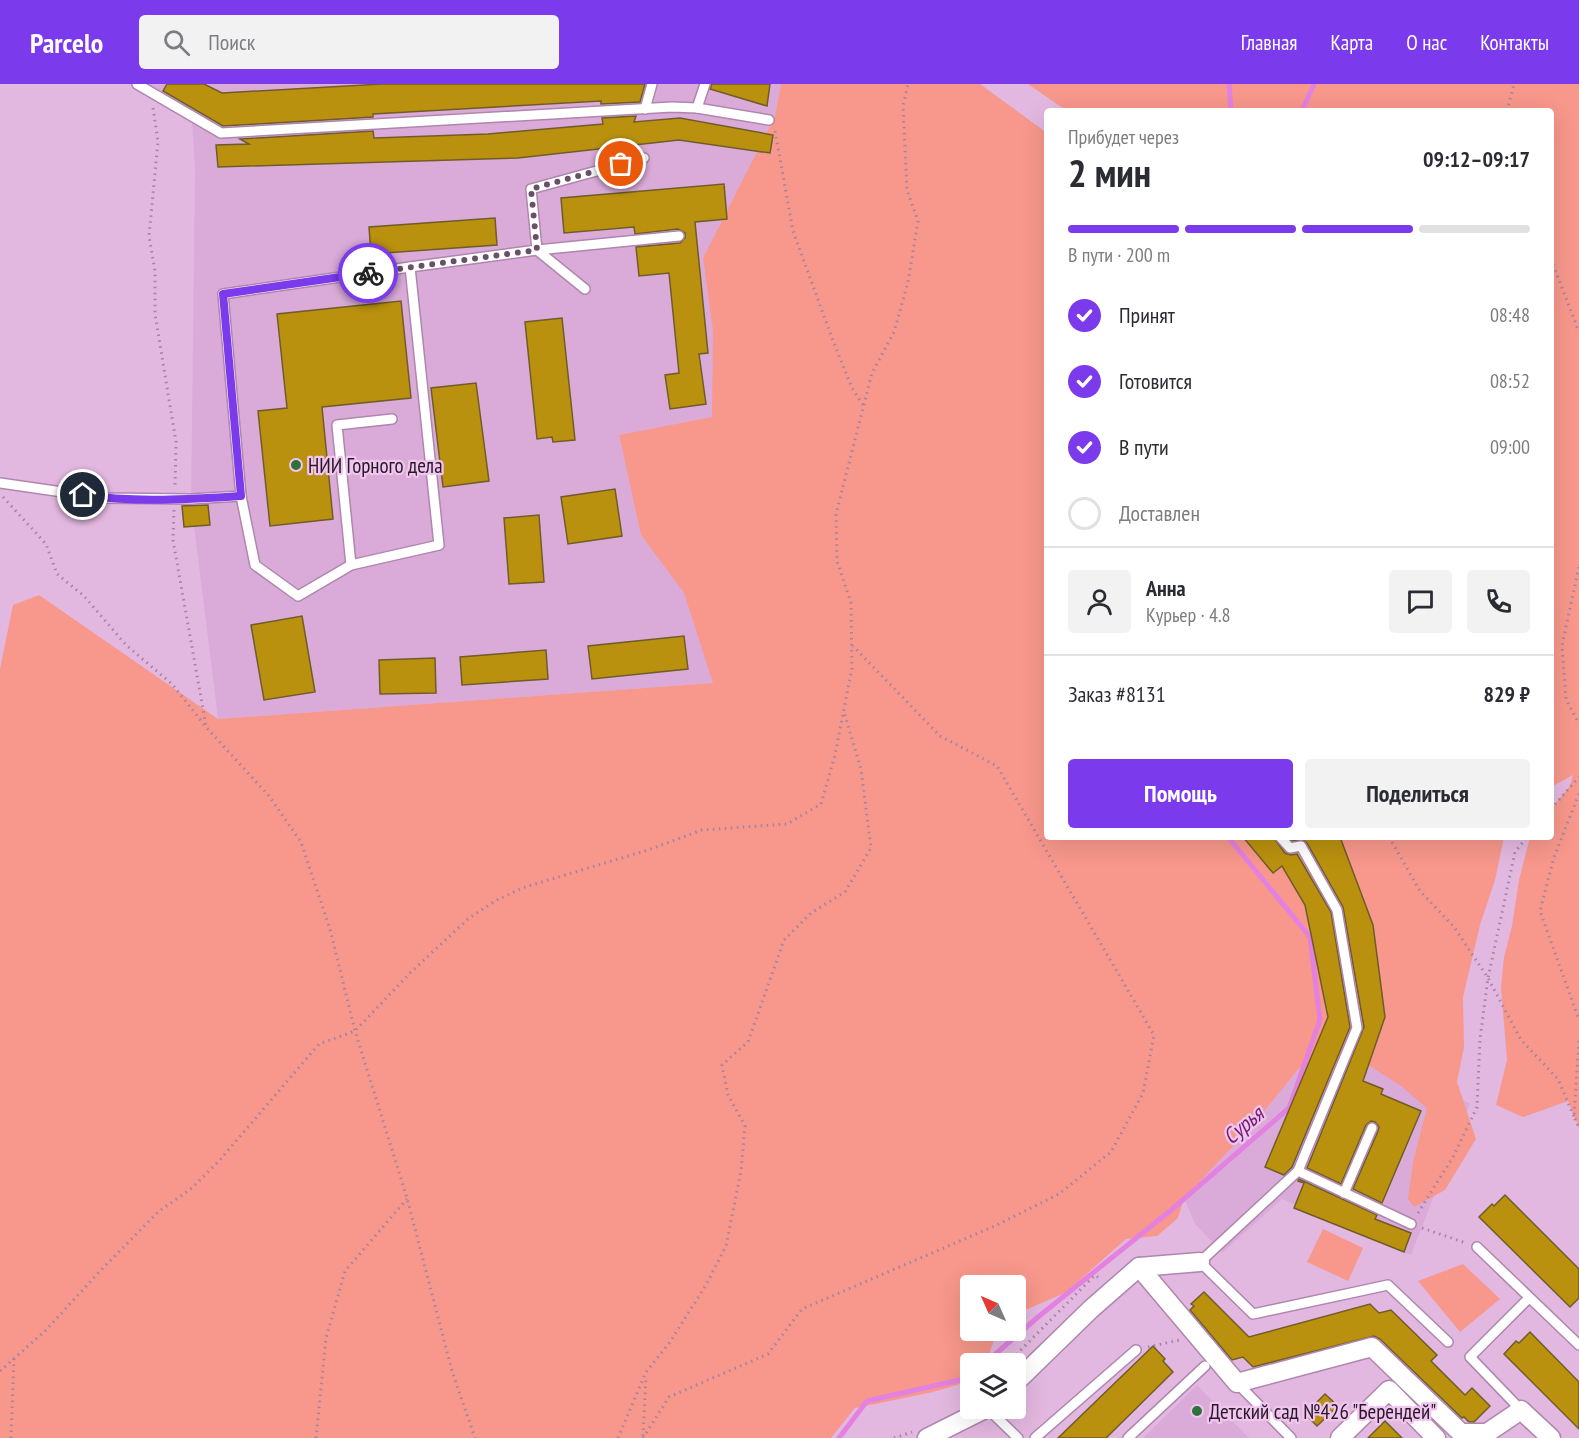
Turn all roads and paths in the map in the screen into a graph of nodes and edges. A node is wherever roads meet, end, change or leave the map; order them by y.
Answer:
1 (138, 84) edge
2 (652, 84) edge
3 (705, 84) edge
4 (908, 84) edge
5 (1514, 84) edge
6 (151, 92) junction
7 (697, 108) junction
8 (1508, 108) edge
9 (645, 109) junction
10 (768, 120) joint
11 (644, 158) dead end
12 (679, 236) dead end
13 (537, 250) junction
14 (410, 267) junction
15 (1554, 267) edge
16 (585, 290) dead end
17 (1579, 332) edge
18 (862, 405) junction
19 (392, 419) dead end
20 (0, 483) edge
21 (0, 494) edge
22 (241, 496) junction
23 (174, 498) junction
24 (351, 565) junction
25 (1579, 567) edge
26 (852, 645) junction
27 (844, 711) junction
28 (1579, 724) edge
29 (206, 727) junction
30 (1579, 777) edge
31 (1579, 794) edge
32 (1554, 806) edge
33 (1283, 840) edge
34 (1391, 840) edge
35 (1525, 840) edge
36 (1488, 978) junction
37 (1579, 1020) edge
38 (355, 1031) junction
39 (1579, 1041) edge
40 (1574, 1117) junction
41 (1372, 1128) dead end
42 (1579, 1128) edge
43 (1298, 1171) junction
44 (1344, 1193) junction
45 (407, 1198) junction
46 (1411, 1224) junction
47 (1477, 1247) joint
48 (1200, 1262) junction
49 (1139, 1267) junction
50 (1529, 1298) junction
51 (1196, 1336) junction
52 (1448, 1342) dead end
53 (1579, 1345) edge
54 (1136, 1350) joint
55 (14, 1358) junction
56 (1205, 1365) dead end
57 (0, 1371) edge
58 (646, 1372) junction
59 (1026, 1372) edge
60 (1237, 1383) junction
61 (1521, 1410) junction
62 (965, 1419) edge
63 (998, 1419) edge
64 (1460, 1436) edge
65 (11, 1438) edge
66 (316, 1438) edge
67 (475, 1438) edge
68 (618, 1438) edge
69 (643, 1438) edge
70 (927, 1438) edge
71 (1018, 1438) edge
72 (1035, 1438) edge
73 (1128, 1438) edge
74 (1292, 1438) edge
75 (1340, 1438) edge
76 (1436, 1438) edge
77 (1551, 1438) edge

1 - 6 lane
2 - 9 lane
3 - 7 lane
4 - 18 path
5 - 8 path
6 - 9 lane
6 - 23 path
7 - 9 lane
7 - 10 lane
10 - 18 path
11 - 13 lane
12 - 13 lane
13 - 14 lane
13 - 16 lane
14 - 22 lane
14 - 24 lane
15 - 17 path
18 - 26 path
19 - 24 lane
20 - 23 lane
21 - 29 path
22 - 23 lane
22 - 24 lane
23 - 29 path
25 - 28 path
26 - 27 path
26 - 69 path
27 - 38 path
27 - 58 path
29 - 38 path
30 - 32 path
31 - 37 path
33 - 43 lane
34 - 36 path
35 - 36 path
36 - 40 path
36 - 46 path
38 - 45 path
38 - 55 path
39 - 40 path
40 - 42 path
41 - 44 lane
43 - 44 lane
43 - 48 lane
44 - 46 lane
45 - 66 path
45 - 67 path
46 - 47 path
47 - 50 lane
48 - 49 street
48 - 52 lane
49 - 51 street
49 - 59 street
50 - 53 lane
50 - 61 lane
51 - 54 path
51 - 60 street
54 - 72 lane
55 - 57 path
55 - 65 path
56 - 73 lane
58 - 68 path
58 - 69 path
60 - 64 street
60 - 74 lane
61 - 64 street
61 - 77 street
62 - 70 street
63 - 71 lane
75 - 76 street

